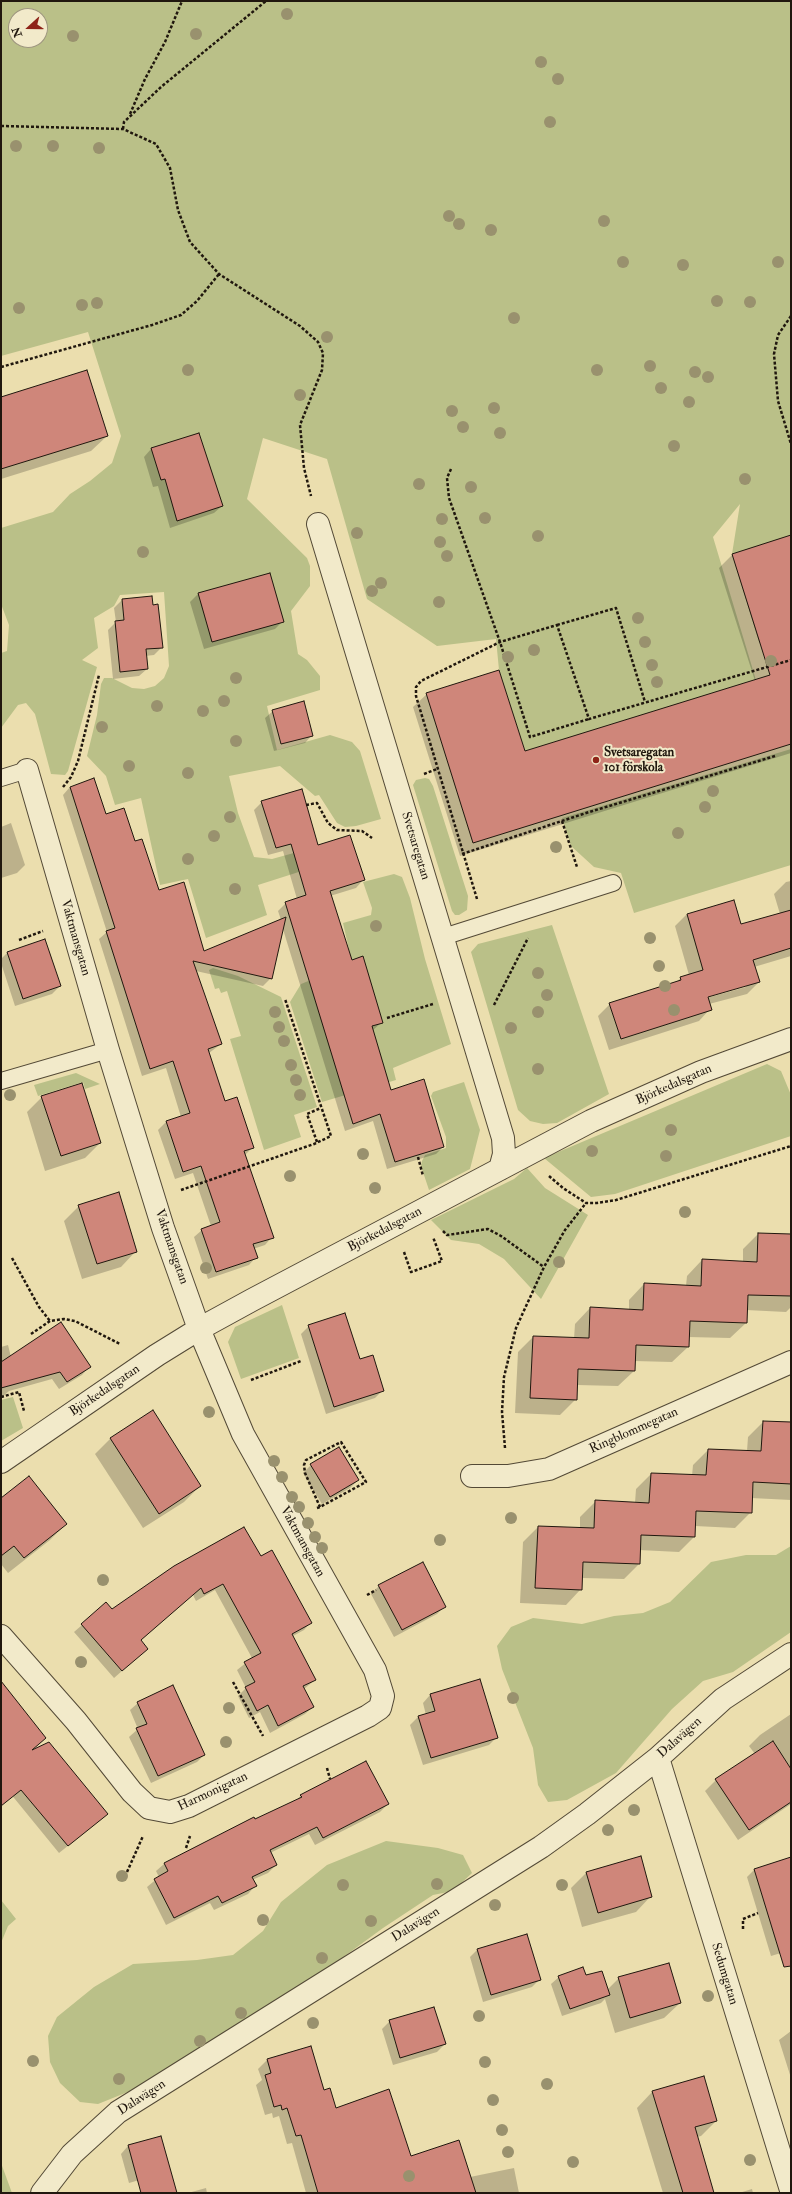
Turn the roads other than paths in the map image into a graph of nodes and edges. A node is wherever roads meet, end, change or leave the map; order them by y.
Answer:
1 (318, 524) road end
2 (27, 770) joint
3 (1, 778) edge
4 (613, 883) dead end
5 (443, 937) junction
6 (791, 1039) edge
7 (108, 1050) junction
8 (1, 1081) edge
9 (500, 1169) junction
10 (199, 1329) junction
11 (791, 1362) edge
12 (1, 1462) edge
13 (472, 1476) dead end
14 (1, 1636) edge
15 (791, 1654) edge
16 (383, 1696) joint
17 (658, 1758) junction
18 (791, 2190) edge
19 (42, 2193) edge

1 - 5 street, Svetsaregatan
2 - 3 lane
2 - 7 street, Vaktmansgatan
4 - 5 lane
5 - 9 street, Svetsaregatan
6 - 9 street, Björkedalsgatan
7 - 8 lane
7 - 10 street, Vaktmansgatan
9 - 10 street, Björkedalsgatan
10 - 12 street, Björkedalsgatan
10 - 16 street, Vaktmansgatan
11 - 13 street, Ringblommegatan
14 - 16 street, Harmonigatan
15 - 17 street, Dalavägen
17 - 18 street, Sedumgatan
17 - 19 street, Dalavägen

